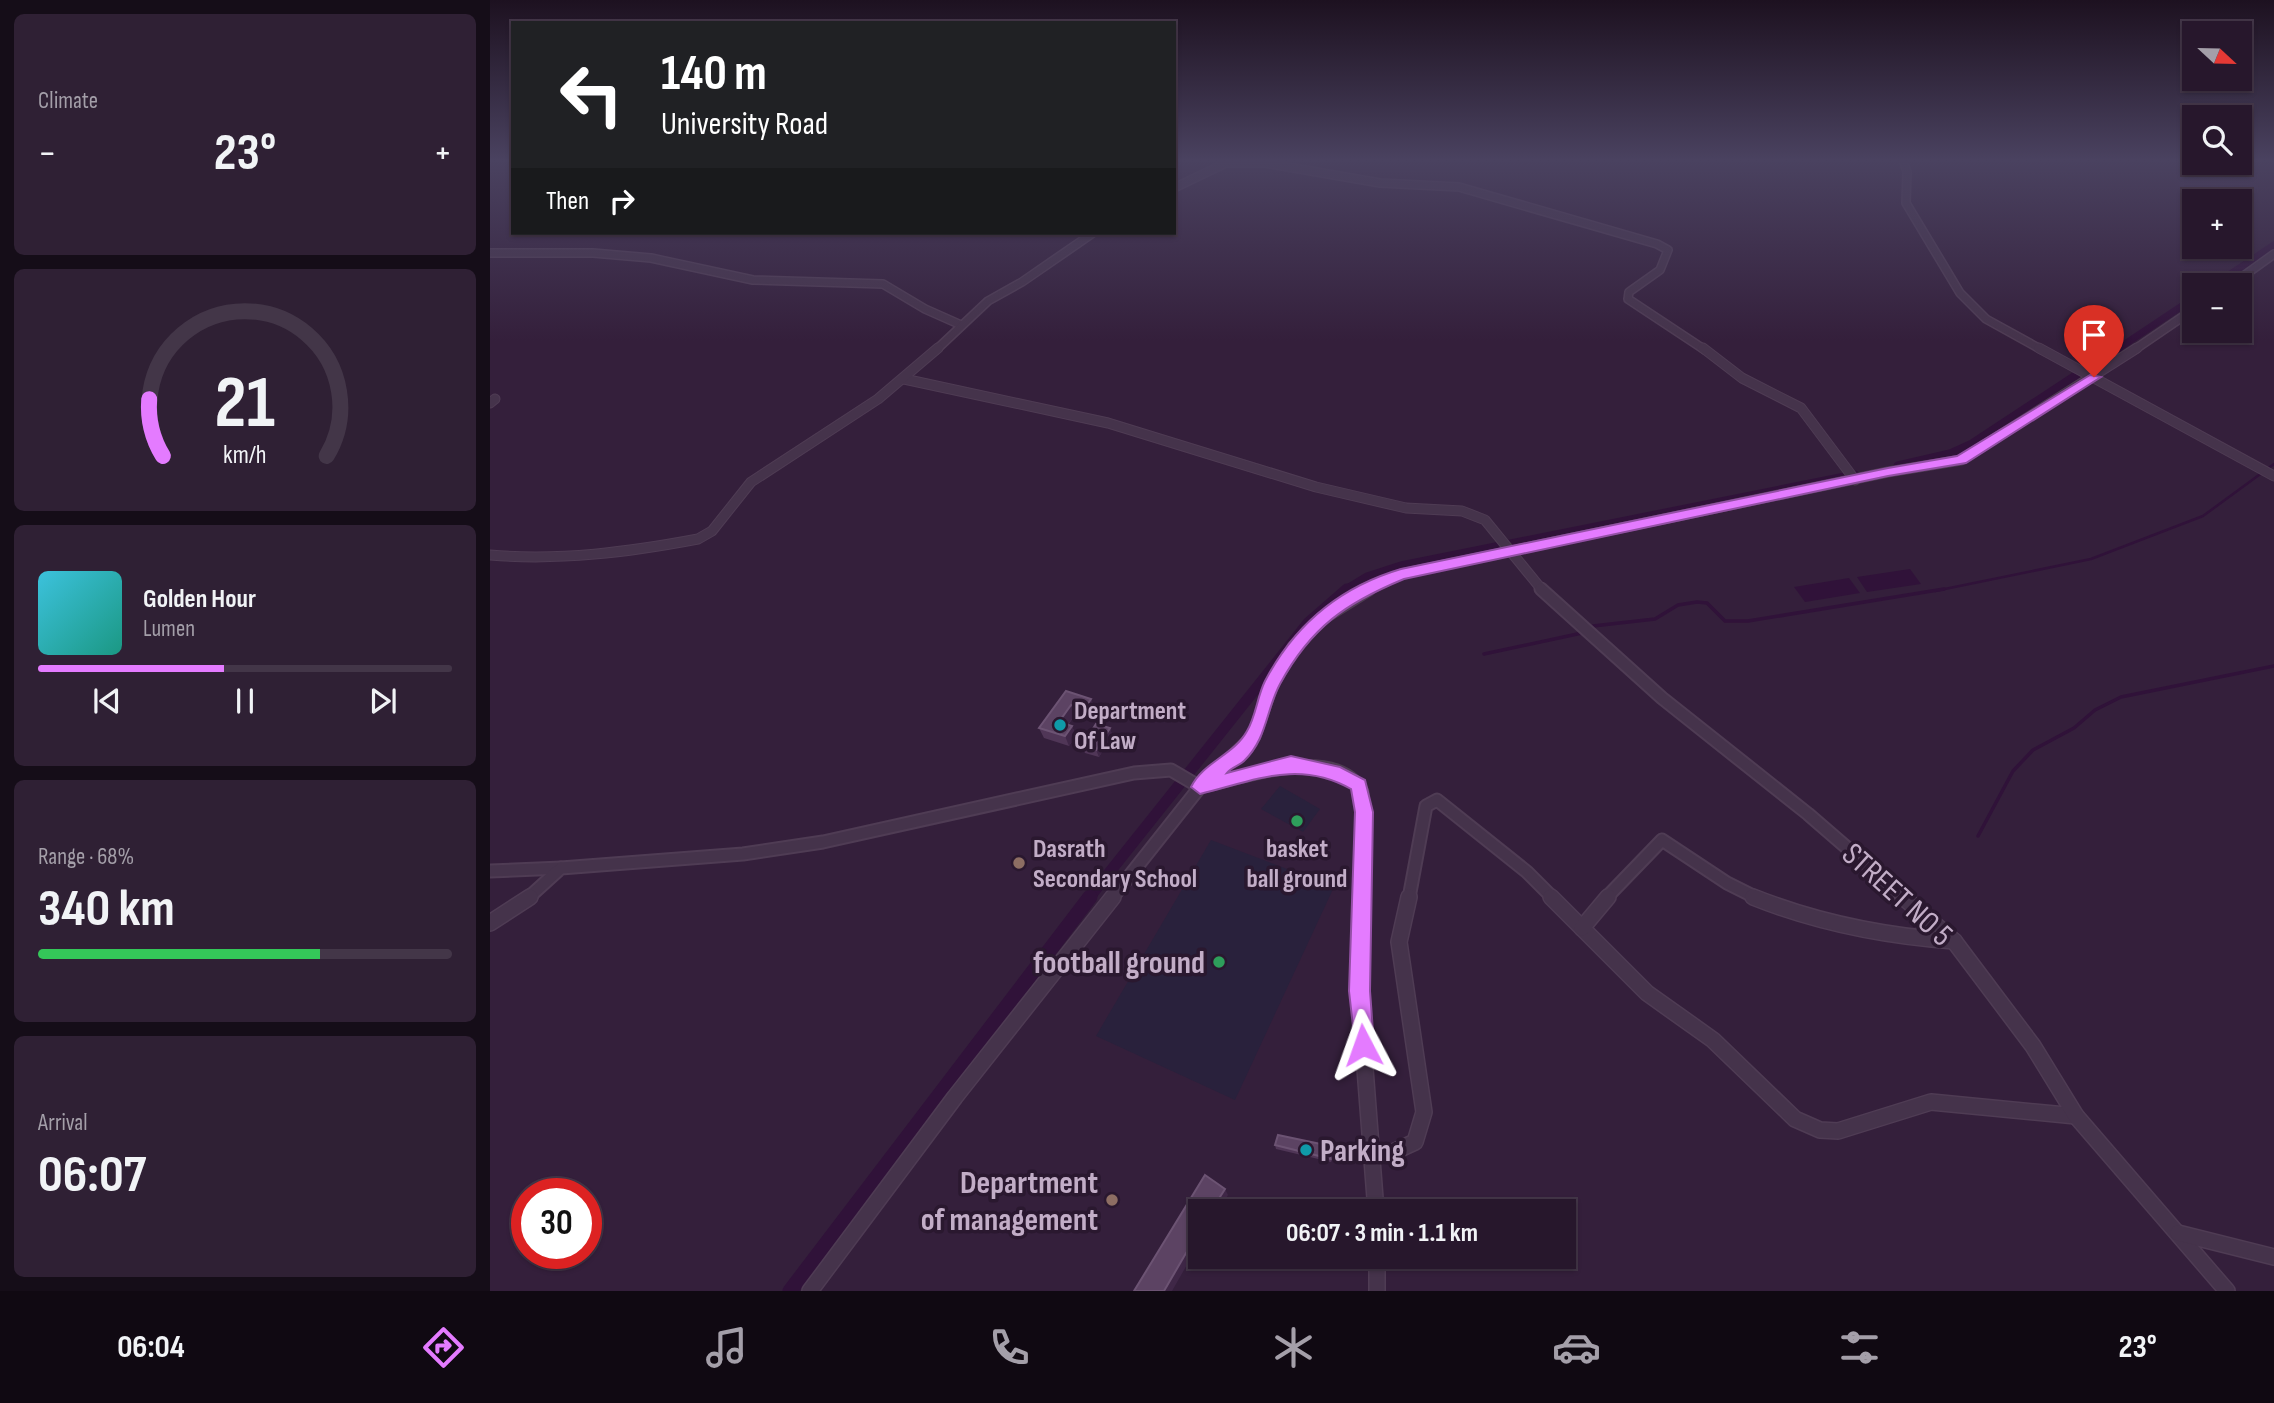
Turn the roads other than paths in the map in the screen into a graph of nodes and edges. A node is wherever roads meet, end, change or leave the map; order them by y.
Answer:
1 (1574, 220) edge
2 (1916, 220) edge
3 (1090, 235) edge
4 (490, 253) edge
5 (2274, 254) edge
6 (2248, 273) edge
7 (2182, 317) edge
8 (961, 325) junction
9 (2092, 376) junction
10 (904, 379) junction
11 (2270, 472) edge
12 (1854, 479) junction
13 (1510, 549) junction
14 (490, 555) edge
15 (1195, 784) junction
16 (561, 868) junction
17 (490, 872) edge
18 (490, 923) edge
19 (1583, 928) junction
20 (1954, 942) junction
21 (2076, 1116) junction
22 (1370, 1154) junction
23 (1375, 1199) edge
24 (2178, 1233) junction
25 (2274, 1257) edge
26 (1377, 1269) edge
27 (810, 1291) edge
28 (1377, 1291) edge
29 (2227, 1291) edge

1 - 12 street
2 - 9 street
3 - 8 street
4 - 8 street
5 - 6 street
7 - 9 street
8 - 10 street
9 - 11 street
9 - 12 street
10 - 13 street, STREET NO 5
10 - 14 street
12 - 13 street
13 - 15 street
13 - 20 street, STREET NO 5
15 - 16 street
15 - 22 street
15 - 27 street
16 - 17 street
16 - 18 street
19 - 20 street
19 - 21 street
19 - 22 street
20 - 21 street, STREET NO 5
21 - 24 street, STREET NO 5
22 - 23 street
24 - 25 street
24 - 29 street, STREET NO 5
26 - 28 street

